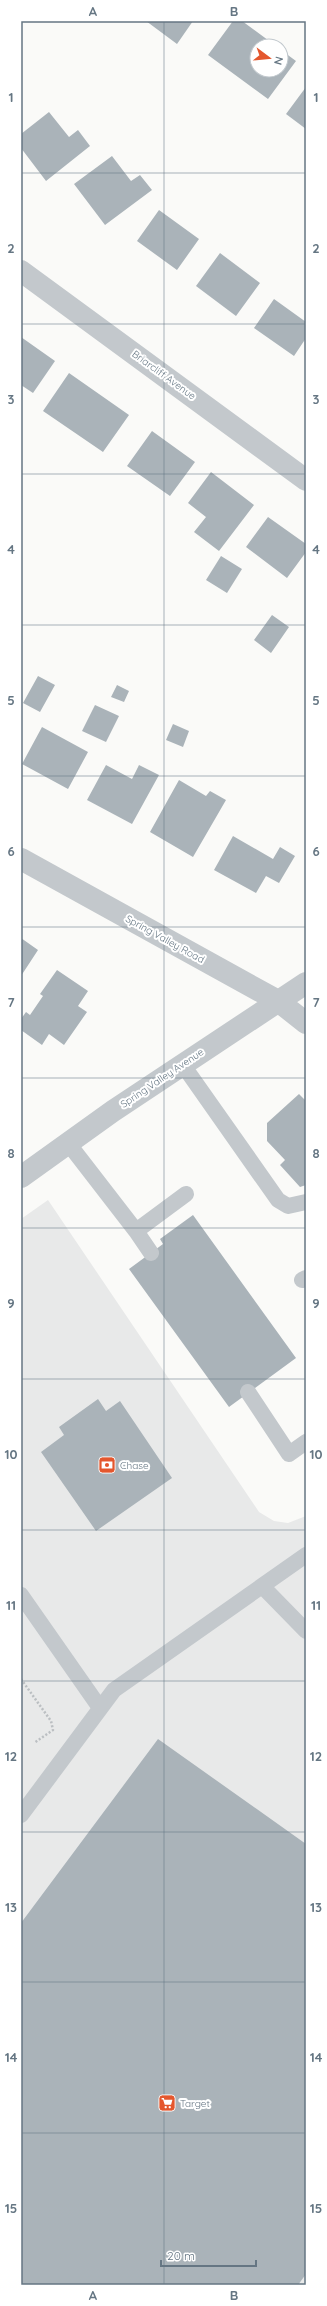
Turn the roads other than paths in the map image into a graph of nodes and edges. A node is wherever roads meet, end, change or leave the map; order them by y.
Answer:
1 (21, 271) edge
2 (306, 480) edge
3 (21, 859) edge
4 (306, 983) edge
5 (278, 1002) junction
6 (306, 1022) edge
7 (183, 1065) junction
8 (68, 1143) junction
9 (21, 1177) edge
10 (186, 1194) dead end
11 (306, 1202) edge
12 (136, 1231) junction
13 (151, 1253) dead end
14 (248, 1392) dead end
15 (306, 1442) edge
16 (306, 1555) edge
17 (262, 1586) junction
18 (21, 1595) edge
19 (306, 1631) edge
20 (100, 1708) junction
21 (21, 1815) edge

1 - 2 street, Briarcliff Avenue
3 - 5 street, Spring Valley Road
4 - 5 street, Spring Valley Avenue
5 - 6 street, Spring Valley Road
5 - 7 street, Spring Valley Avenue
7 - 8 street, Spring Valley Avenue
7 - 11 lane
8 - 9 street, Spring Valley Avenue
8 - 12 lane
10 - 12 lane
12 - 13 lane
14 - 15 lane
16 - 17 lane
17 - 19 lane
17 - 20 lane
18 - 20 lane
20 - 21 lane

